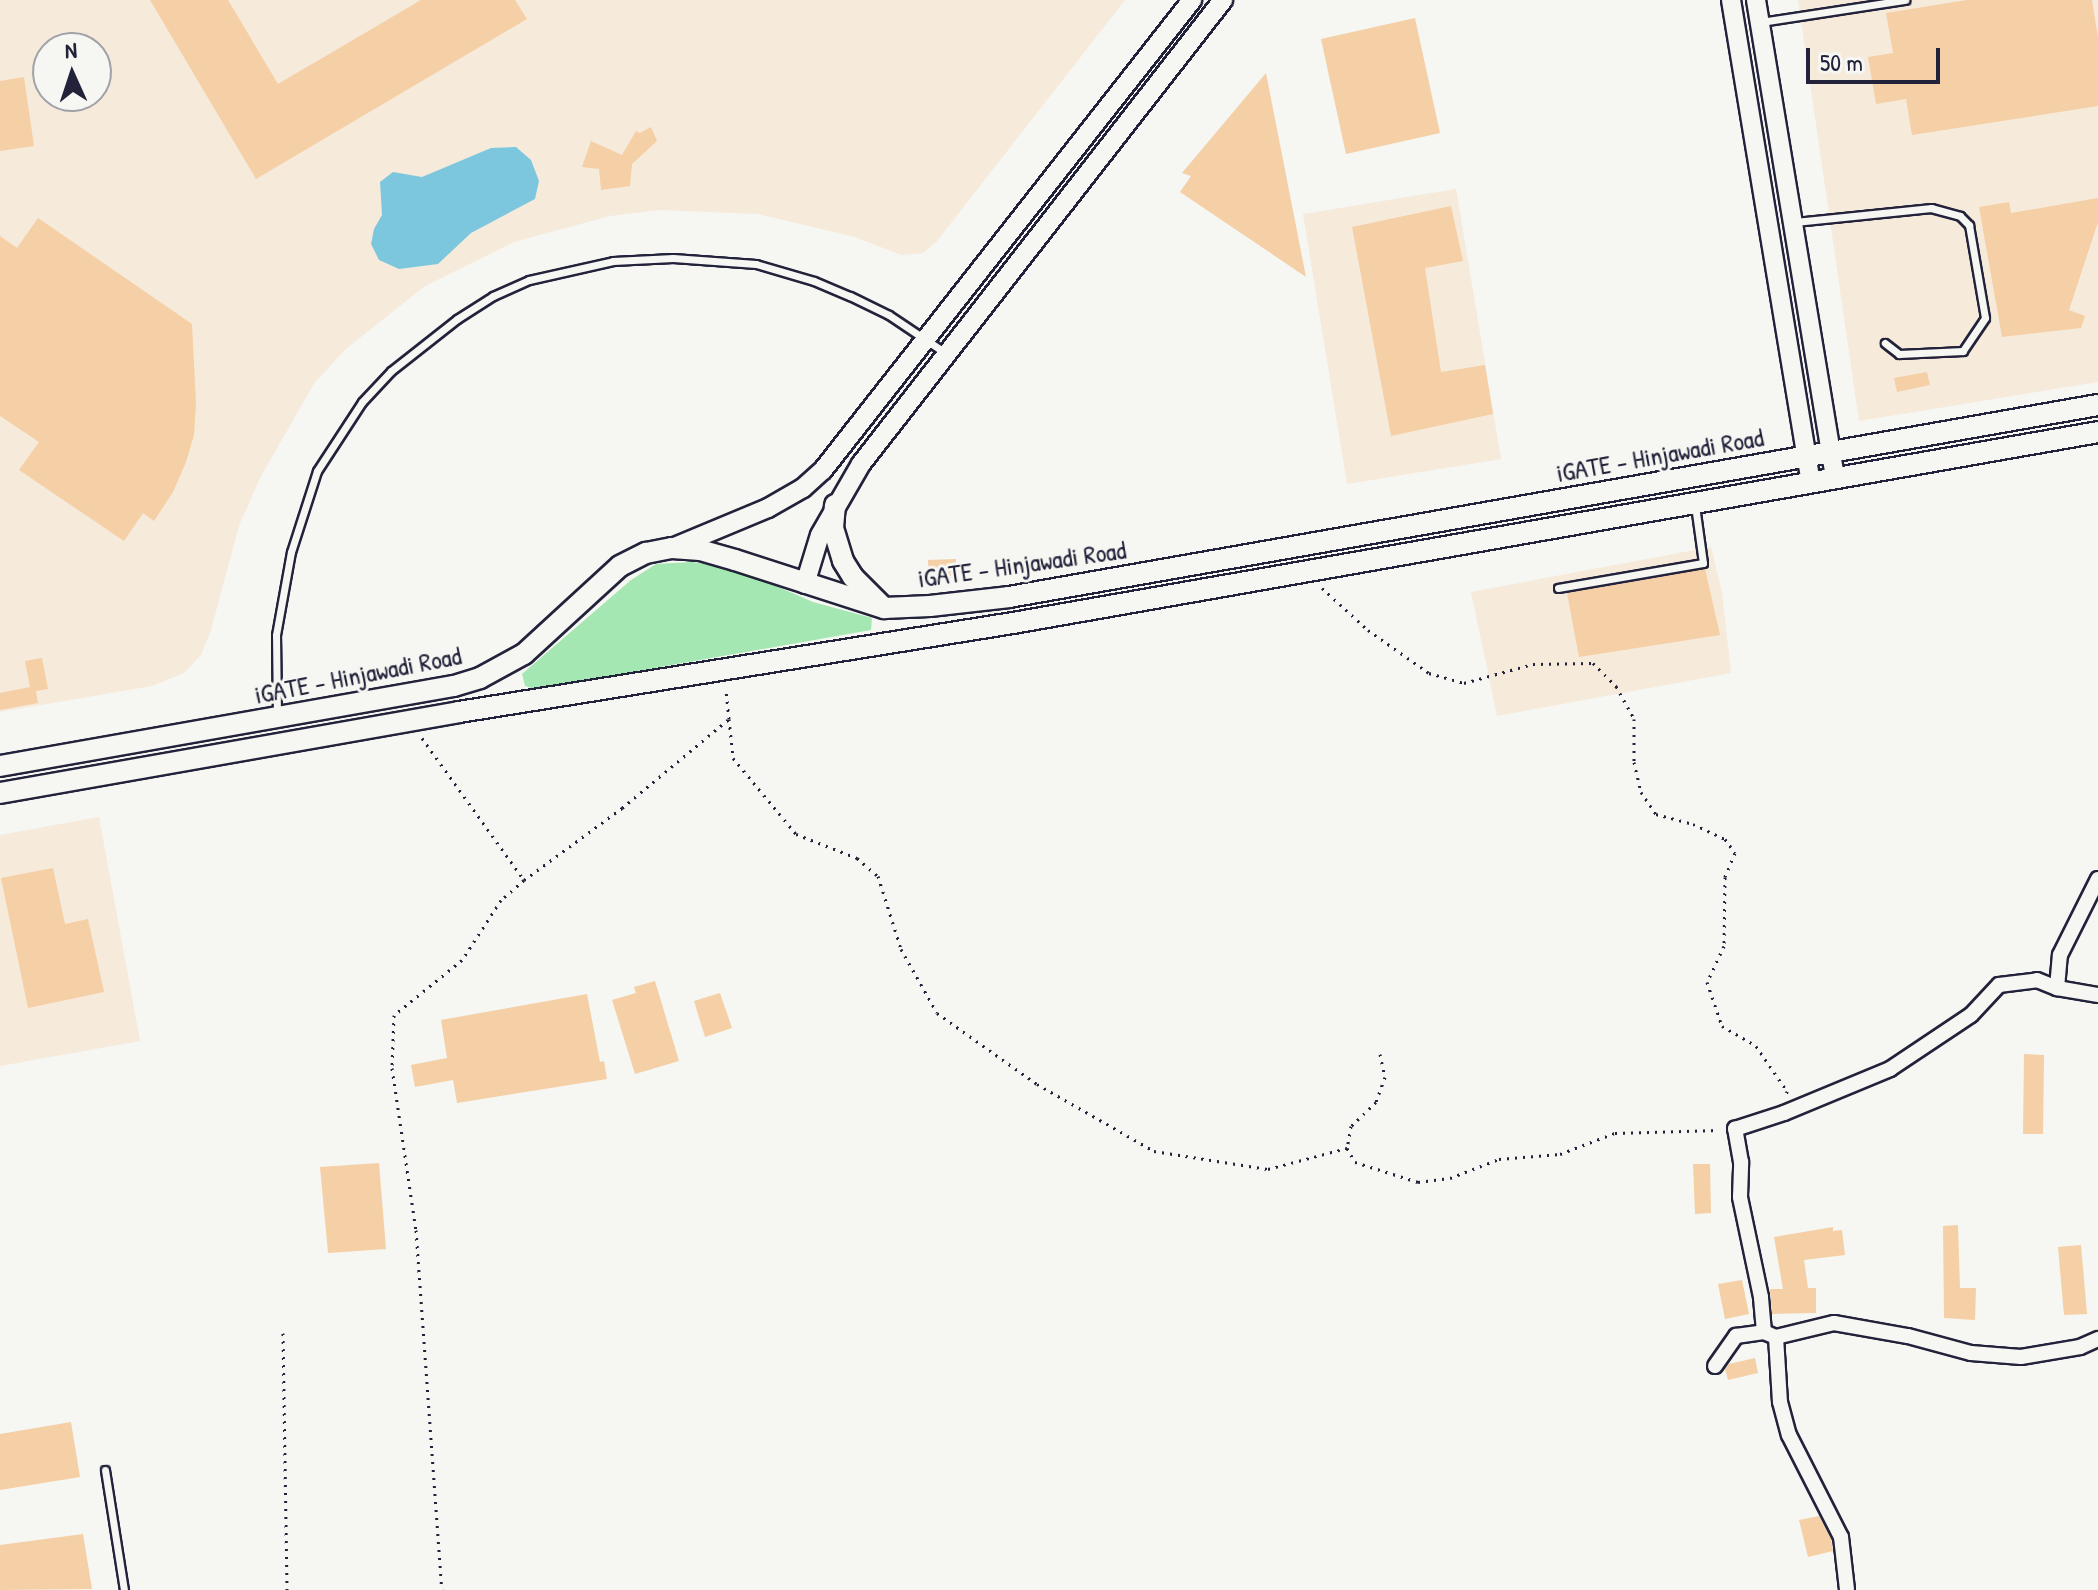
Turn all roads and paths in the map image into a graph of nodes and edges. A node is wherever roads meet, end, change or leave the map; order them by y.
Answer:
1 (1192, 0) edge
2 (1223, 0) edge
3 (1731, 0) edge
4 (1756, 0) edge
5 (1905, 0) edge
6 (1759, 22) junction
7 (1792, 223) junction
8 (927, 340) junction
9 (1885, 343) dead end
10 (947, 354) junction
11 (2098, 405) edge
12 (2098, 432) edge
13 (1831, 452) junction
14 (1807, 456) junction
15 (1835, 478) junction
16 (1811, 482) junction
17 (1695, 503) junction
18 (835, 505) junction
19 (1341, 538) junction
20 (672, 548) junction
21 (1347, 564) junction
22 (1313, 570) junction
23 (805, 584) junction
24 (1558, 588) dead end
25 (884, 608) junction
26 (506, 667) junction
27 (725, 670) junction
28 (512, 704) junction
29 (277, 717) junction
30 (729, 719) junction
31 (411, 721) junction
32 (0, 766) edge
33 (0, 793) edge
34 (2098, 879) edge
35 (524, 880) junction
36 (2057, 988) junction
37 (2098, 995) edge
38 (1380, 1054) dead end
39 (1784, 1113) junction
40 (1735, 1129) junction
41 (1347, 1148) junction
42 (283, 1333) dead end
43 (1770, 1335) junction
44 (2098, 1339) edge
45 (1715, 1366) dead end
46 (105, 1470) dead end
47 (124, 1590) edge
48 (287, 1590) edge
49 (442, 1590) edge
50 (1847, 1590) edge

1 - 8 street
2 - 10 street
3 - 14 street
4 - 6 street
5 - 6 lane
6 - 7 street
7 - 9 lane
7 - 13 street
8 - 10 lane
8 - 20 street
8 - 29 lane
10 - 18 street
11 - 13 main road, iGATE - Hinjawadi Road
12 - 15 main road, iGATE - Hinjawadi Road
13 - 14 main road, iGATE - Hinjawadi Road
13 - 15 street
14 - 16 street
14 - 19 main road, iGATE - Hinjawadi Road
15 - 16 main road, iGATE - Hinjawadi Road
16 - 17 main road, iGATE - Hinjawadi Road
17 - 21 main road, iGATE - Hinjawadi Road
17 - 24 lane
18 - 23 street
18 - 25 main road
19 - 21 main road
19 - 25 main road, iGATE - Hinjawadi Road
20 - 23 main road, iGATE - Hinjawadi Road
20 - 26 main road, iGATE - Hinjawadi Road
21 - 22 main road, iGATE - Hinjawadi Road
22 - 27 main road, iGATE - Hinjawadi Road
22 - 39 path
23 - 25 main road, iGATE - Hinjawadi Road
26 - 28 main road
26 - 29 main road, iGATE - Hinjawadi Road
27 - 28 main road, iGATE - Hinjawadi Road
27 - 30 path
28 - 31 main road, iGATE - Hinjawadi Road
29 - 32 main road, iGATE - Hinjawadi Road
30 - 35 path
30 - 41 path
31 - 33 main road, iGATE - Hinjawadi Road
31 - 35 path
34 - 36 street
35 - 49 path
36 - 37 street
36 - 39 street
38 - 41 path
39 - 40 street
40 - 41 path
40 - 43 street
42 - 48 path
43 - 44 street
43 - 45 street
43 - 50 street
46 - 47 lane

